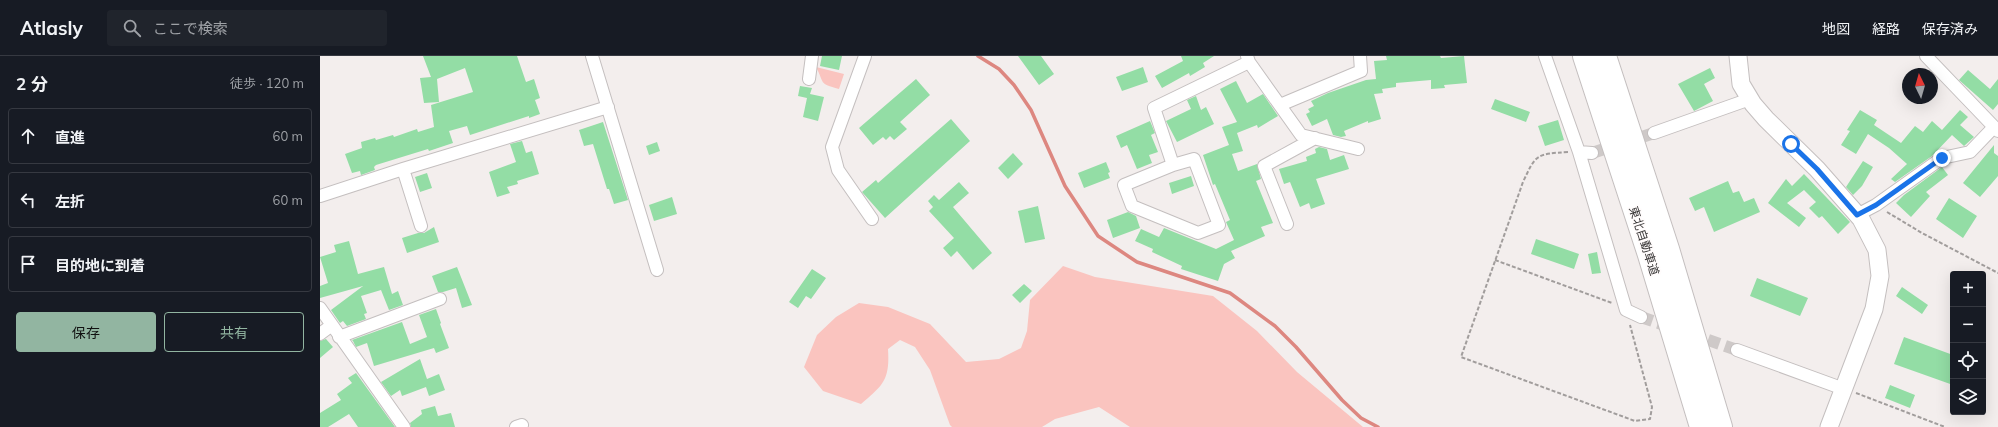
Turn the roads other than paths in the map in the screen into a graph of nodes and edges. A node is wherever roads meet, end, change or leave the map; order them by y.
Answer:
1 (592, 56) edge
2 (812, 56) edge
3 (864, 56) edge
4 (1360, 56) edge
5 (1545, 56) edge
6 (1584, 56) edge
7 (1605, 56) edge
8 (1738, 56) edge
9 (1926, 56) edge
10 (1248, 59) edge
11 (809, 79) dead end
12 (1750, 99) junction
13 (1280, 105) junction
14 (608, 107) junction
15 (1996, 129) edge
16 (1654, 133) tunnel mouth
17 (1315, 138) junction
18 (1358, 149) dead end
19 (1579, 152) junction
20 (1592, 152) tunnel mouth
21 (1173, 165) junction
22 (403, 169) junction
23 (320, 196) edge
24 (1857, 215) junction
25 (872, 219) dead end
26 (1287, 224) dead end
27 (421, 226) dead end
28 (657, 270) dead end
29 (440, 299) dead end
30 (320, 308) edge
31 (1641, 317) tunnel mouth
32 (332, 325) junction
33 (320, 334) edge
34 (339, 337) junction
35 (1737, 350) tunnel mouth
36 (1844, 389) junction
37 (404, 427) edge
38 (1700, 427) edge
39 (1721, 427) edge
40 (1830, 427) edge

1 - 14 street
2 - 11 street
3 - 25 street
4 - 13 street
5 - 19 street
6 - 38 highway, 東北自動車道
7 - 39 highway, 東北自動車道
8 - 12 street
9 - 15 street
10 - 13 street
10 - 21 street
12 - 16 street
12 - 24 street
13 - 17 street
14 - 22 street
14 - 28 street
15 - 24 street
17 - 18 street
17 - 26 street
19 - 20 street
19 - 31 street
21 - 21 street
22 - 23 street
22 - 27 street
24 - 36 street
29 - 34 street
30 - 32 street
32 - 33 street
32 - 34 street
34 - 37 street
35 - 36 street
36 - 40 street

